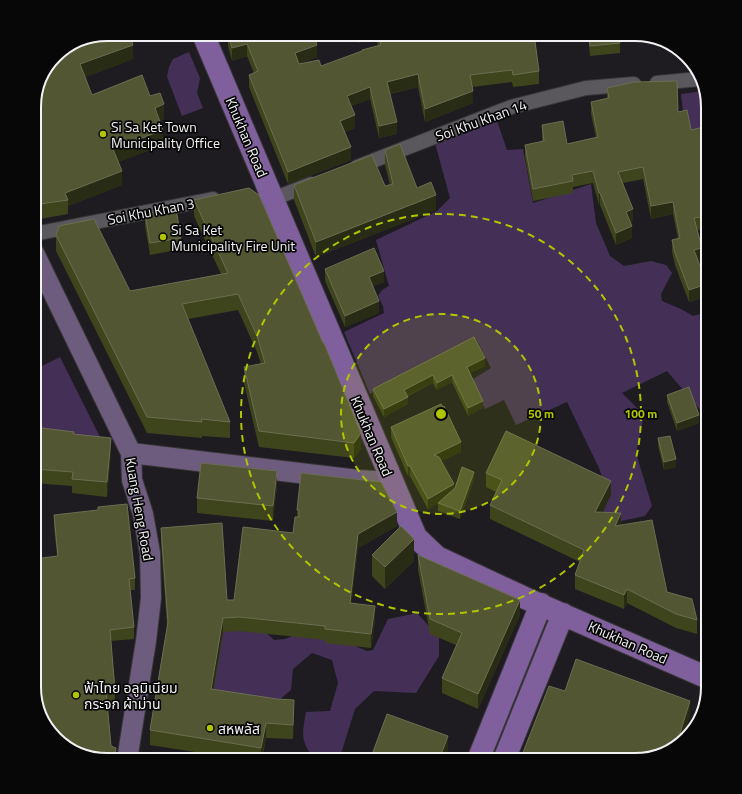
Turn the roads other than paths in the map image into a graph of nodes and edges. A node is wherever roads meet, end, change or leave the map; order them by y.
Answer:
1 (206, 41) edge
2 (694, 79) edge
3 (347, 170) edge
4 (325, 179) edge
5 (265, 193) junction
6 (222, 197) edge
7 (41, 233) edge
8 (41, 267) edge
9 (131, 453) junction
10 (392, 482) junction
11 (540, 604) junction
12 (563, 614) junction
13 (701, 675) edge
14 (129, 753) edge
15 (481, 753) edge
16 (507, 753) edge

1 - 5 main road, Khukhan Road
2 - 3 street, Soi Khu Khan 14
4 - 5 street
5 - 10 main road, Khukhan Road
6 - 7 street, Soi Khu Khan 3
8 - 9 street, Kuang Heng Road
9 - 10 street
9 - 14 street, Kuang Heng Road
10 - 11 main road, Khukhan Road
11 - 12 main road, Khukhan Road
11 - 15 main road
12 - 13 main road, Khukhan Road
12 - 16 main road

